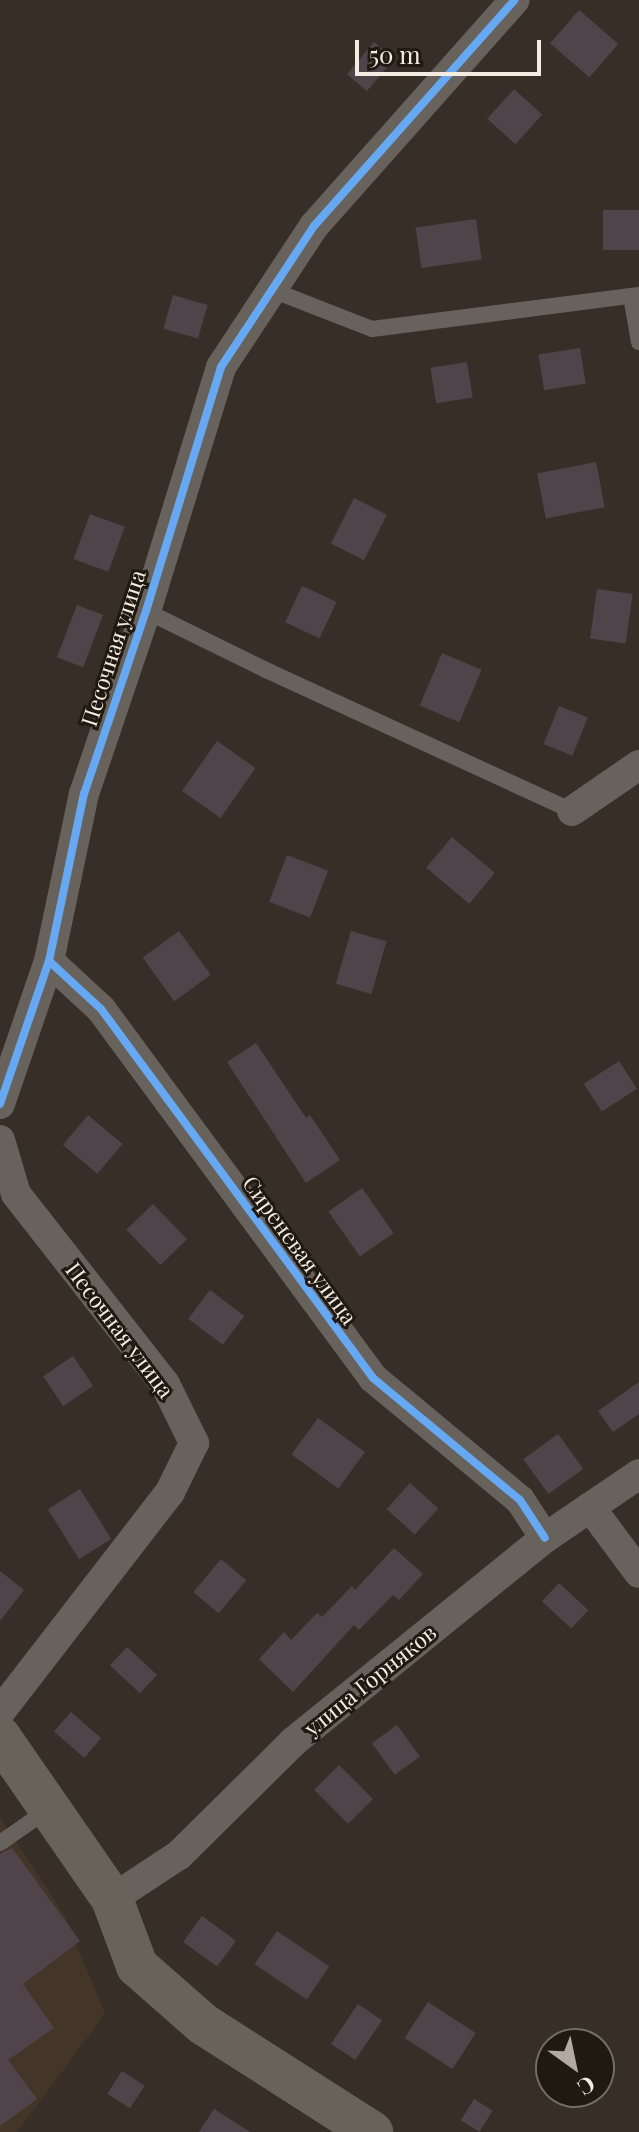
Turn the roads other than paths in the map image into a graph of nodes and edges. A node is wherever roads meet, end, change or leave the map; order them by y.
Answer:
1 (515, 0) edge
2 (272, 290) junction
3 (635, 296) edge
4 (639, 342) edge
5 (146, 611) junction
6 (639, 765) edge
7 (572, 811) joint
8 (49, 961) junction
9 (0, 1104) edge
10 (0, 1140) edge
11 (639, 1474) edge
12 (590, 1507) junction
13 (545, 1538) junction
14 (639, 1573) edge
15 (0, 1712) edge
16 (0, 1737) edge
17 (50, 1809) junction
18 (0, 1843) edge
19 (112, 1899) junction
20 (372, 2132) edge

1 - 2 street, Песочная улица
2 - 3 lane
2 - 5 street, Песочная улица
3 - 4 lane
5 - 7 lane
5 - 8 street, Песочная улица
6 - 7 street
8 - 9 street, Песочная улица
8 - 13 street, Сиреневая улица
10 - 15 street, Песочная улица
11 - 12 street, улица Горняков
12 - 13 street, улица Горняков
12 - 14 street
13 - 19 street, улица Горняков
16 - 17 main road
17 - 18 lane
17 - 19 main road
19 - 20 main road

